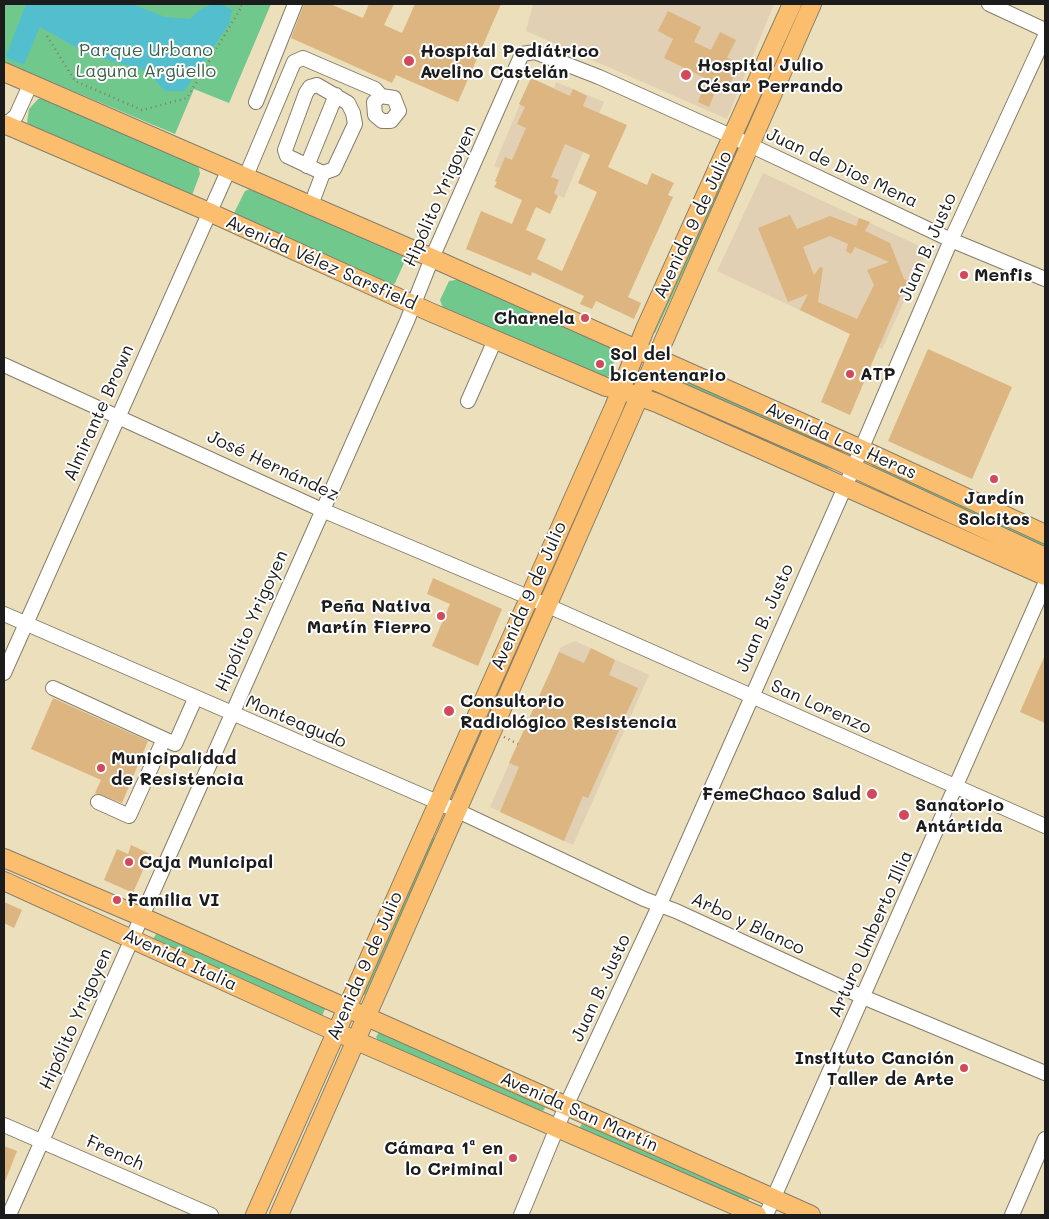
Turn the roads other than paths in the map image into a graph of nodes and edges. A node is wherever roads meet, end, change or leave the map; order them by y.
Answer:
1 (295, 4) edge
2 (792, 4) edge
3 (812, 4) edge
4 (989, 4) edge
5 (1045, 30) edge
6 (1045, 36) edge
7 (535, 52) joint
8 (276, 54) junction
9 (294, 62) junction
10 (4, 72) edge
11 (31, 83) junction
12 (336, 95) junction
13 (381, 96) dead end
14 (256, 102) dead end
15 (4, 125) edge
16 (733, 137) junction
17 (750, 145) junction
18 (307, 166) junction
19 (229, 169) junction
20 (323, 173) junction
21 (246, 176) junction
22 (311, 205) junction
23 (209, 212) junction
24 (951, 240) junction
25 (432, 258) junction
26 (1045, 279) edge
27 (413, 305) junction
28 (495, 340) junction
29 (636, 350) junction
30 (655, 359) junction
31 (4, 366) edge
32 (648, 378) junction
33 (621, 390) junction
34 (640, 396) junction
35 (468, 401) dead end
36 (118, 416) junction
37 (861, 449) junction
38 (853, 468) junction
39 (845, 487) junction
40 (322, 510) junction
41 (1045, 534) edge
42 (1045, 557) edge
43 (1045, 576) edge
44 (1045, 584) edge
45 (528, 597) junction
46 (546, 606) junction
47 (4, 614) edge
48 (27, 623) junction
49 (4, 673) edge
50 (53, 688) dead end
51 (751, 696) junction
52 (195, 699) junction
53 (231, 714) junction
54 (164, 739) junction
55 (956, 786) junction
56 (98, 802) dead end
57 (437, 802) junction
58 (458, 811) junction
59 (1045, 826) edge
60 (4, 858) edge
61 (4, 881) edge
62 (660, 904) junction
63 (141, 918) junction
64 (133, 939) junction
65 (863, 997) junction
66 (347, 1008) junction
67 (366, 1017) junction
68 (336, 1032) junction
69 (356, 1040) junction
70 (1045, 1073) edge
71 (566, 1106) junction
72 (4, 1124) edge
73 (557, 1129) junction
74 (1045, 1139) edge
75 (42, 1141) junction
76 (774, 1198) junction
77 (9, 1215) edge
78 (211, 1215) edge
79 (255, 1215) edge
80 (278, 1215) edge
81 (521, 1215) edge
82 (757, 1215) edge
83 (766, 1215) edge
84 (811, 1215) edge
85 (1012, 1215) edge

1 - 8 street
2 - 16 main road, Avenida 9 de Julio
3 - 17 main road, Avenida 9 de Julio
4 - 5 street
6 - 24 street, Juan B. Justo
7 - 16 street, Juan de Dios Mena
7 - 25 street, Hipólito Yrigoyen
8 - 9 street
8 - 14 street
9 - 13 street
9 - 21 street
10 - 11 main road
11 - 15 street
11 - 19 main road
12 - 18 street
12 - 18 street
12 - 20 street
15 - 23 main road, Avenida Vélez Sarsfield
16 - 17 street, Juan de Dios Mena
16 - 29 main road, Avenida 9 de Julio
17 - 24 street, Juan de Dios Mena
17 - 30 main road, Avenida 9 de Julio
18 - 20 street
19 - 21 main road
19 - 23 street, Almirante Brown
20 - 22 street
21 - 22 main road
22 - 25 main road
23 - 27 main road, Avenida Vélez Sarsfield
23 - 36 street, Almirante Brown
24 - 26 street, Juan de Dios Mena
24 - 37 street, Juan B. Justo
25 - 27 street, Hipólito Yrigoyen
25 - 29 main road
27 - 28 main road, Avenida Vélez Sarsfield
27 - 40 street, Hipólito Yrigoyen
28 - 33 main road, Avenida Vélez Sarsfield
28 - 35 street
29 - 30 main road, Avenida Las Heras
29 - 33 main road, Avenida 9 de Julio
30 - 32 main road, Avenida 9 de Julio
30 - 37 main road, Avenida Las Heras
31 - 36 street, José Hernández
32 - 34 main road, Avenida 9 de Julio
32 - 38 main road, Avenida Las Heras
33 - 34 main road, Avenida Vélez Sarsfield
33 - 45 main road, Avenida 9 de Julio
34 - 39 main road
34 - 46 main road, Avenida 9 de Julio
36 - 40 street, José Hernández
36 - 48 street, Almirante Brown
37 - 38 street, Juan B. Justo
37 - 41 main road, Avenida Las Heras
38 - 39 street, Juan B. Justo
38 - 42 main road, Avenida Las Heras
39 - 43 main road
39 - 51 street, Juan B. Justo
40 - 45 street, José Hernández
40 - 53 street, Hipólito Yrigoyen
44 - 55 street, Arturo Umberto Illia
45 - 46 street, San Lorenzo
45 - 57 main road, Avenida 9 de Julio
46 - 51 street, San Lorenzo
46 - 58 main road, Avenida 9 de Julio
47 - 48 street, Monteagudo
48 - 49 street, Almirante Brown
48 - 52 street, Monteagudo
50 - 54 street
51 - 55 street, San Lorenzo
51 - 62 street, Juan B. Justo
52 - 53 street, Monteagudo
52 - 54 street
53 - 57 street, Monteagudo
53 - 63 street, Hipólito Yrigoyen
54 - 56 street
55 - 59 street, San Lorenzo
55 - 65 street, Arturo Umberto Illia
57 - 58 street, Arbo y Blanco
57 - 66 main road, Avenida 9 de Julio
58 - 62 street, Arbo y Blanco
58 - 67 main road, Avenida 9 de Julio
60 - 63 main road, Avenida Italia
61 - 64 main road, Avenida Italia
62 - 65 street, Arbo y Blanco
62 - 71 street, Juan B. Justo
63 - 64 street, Hipólito Yrigoyen
63 - 66 main road, Avenida Italia
64 - 68 main road, Avenida Italia
64 - 75 street, Hipólito Yrigoyen
65 - 70 street, Arbo y Blanco
65 - 76 street, Arturo Umberto Illia
66 - 67 main road, Avenida San Martín
66 - 68 main road, Avenida 9 de Julio
67 - 69 main road, Avenida 9 de Julio
67 - 71 main road, Avenida San Martín
68 - 69 main road, Avenida Italia
68 - 79 main road, Avenida 9 de Julio
69 - 73 main road, Avenida San Martín
69 - 80 main road, Avenida 9 de Julio
71 - 73 street, Juan B. Justo
71 - 76 main road, Avenida San Martín
72 - 75 street, French
73 - 81 street, Juan B. Justo
73 - 82 main road, Avenida San Martín
74 - 85 street
75 - 77 street, Hipólito Yrigoyen
75 - 78 street, French
76 - 83 street, Arturo Umberto Illia
76 - 84 main road, Avenida San Martín

